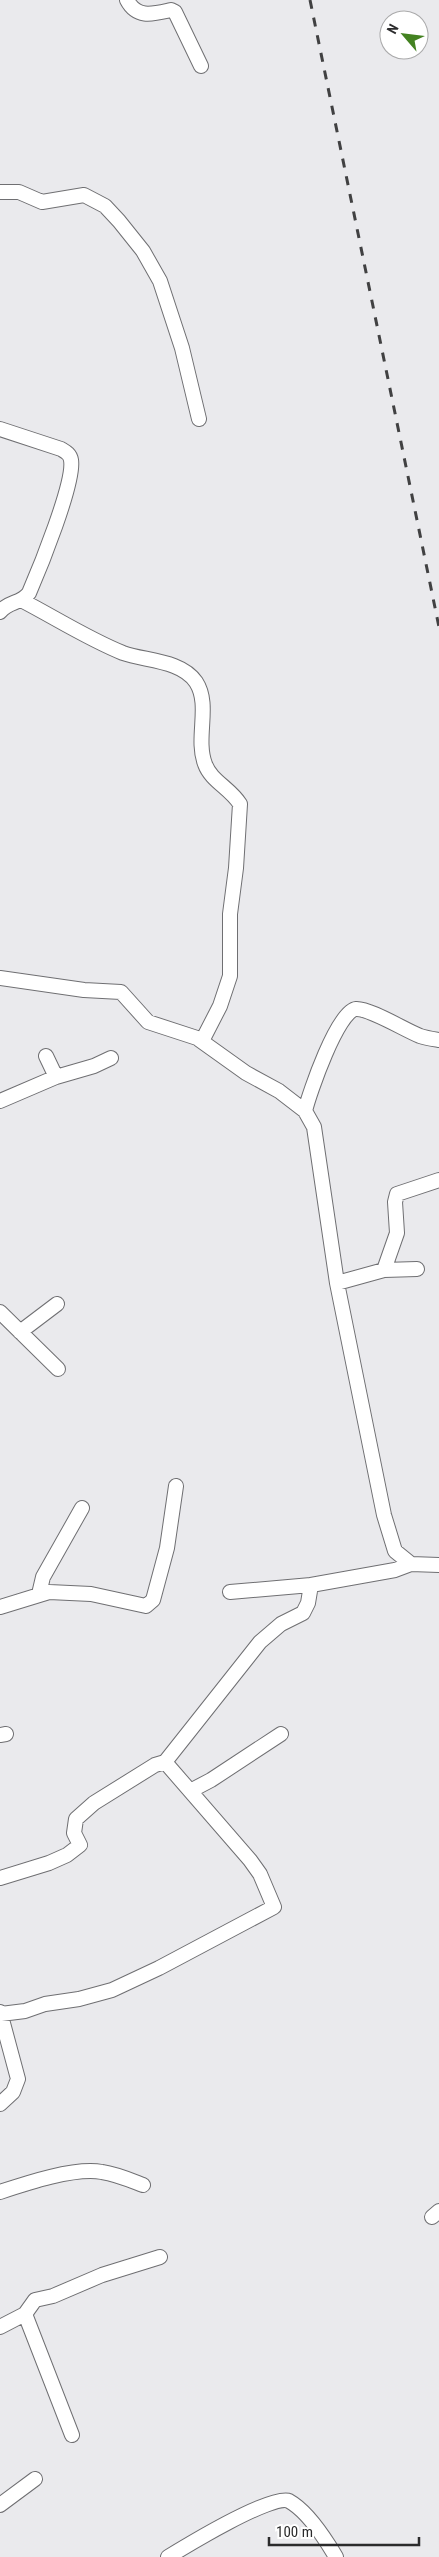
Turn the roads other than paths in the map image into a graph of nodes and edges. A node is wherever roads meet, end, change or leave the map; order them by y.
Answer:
1 (127, 0) edge
2 (201, 66) dead end
3 (0, 192) edge
4 (199, 419) dead end
5 (0, 429) edge
6 (21, 600) junction
7 (0, 612) edge
8 (0, 978) edge
9 (439, 1040) edge
10 (202, 1041) junction
11 (46, 1056) dead end
12 (111, 1058) dead end
13 (56, 1077) junction
14 (0, 1101) edge
15 (305, 1111) junction
16 (439, 1180) edge
17 (416, 1269) dead end
18 (384, 1270) junction
19 (337, 1283) junction
20 (57, 1304) dead end
21 (0, 1312) edge
22 (20, 1332) junction
23 (58, 1369) dead end
24 (176, 1486) dead end
25 (82, 1508) dead end
26 (411, 1564) junction
27 (439, 1565) edge
28 (312, 1585) junction
29 (230, 1592) dead end
30 (39, 1594) junction
31 (0, 1607) edge
32 (281, 1734) dead end
33 (166, 1762) junction
34 (192, 1790) junction
35 (0, 1878) edge
36 (0, 2012) edge
37 (0, 2104) edge
38 (143, 2185) dead end
39 (0, 2192) edge
40 (160, 2257) dead end
41 (26, 2314) junction
42 (0, 2327) edge
43 (72, 2435) dead end
44 (36, 2479) dead end
45 (0, 2505) edge
46 (168, 2557) edge
47 (336, 2557) edge

1 - 2 street
3 - 4 street
5 - 6 street
6 - 7 street
6 - 10 street
8 - 10 street
9 - 15 street
10 - 15 street
11 - 13 street
12 - 13 street
13 - 14 street
15 - 19 street
16 - 18 street
17 - 18 street
18 - 19 street
19 - 26 street
20 - 22 street
21 - 22 street
22 - 23 street
24 - 30 street
25 - 30 street
26 - 27 street
26 - 28 street
28 - 29 street
28 - 33 street
30 - 31 street
32 - 34 street
33 - 34 street
33 - 35 street
34 - 36 street
36 - 37 street
38 - 39 street
40 - 41 street
41 - 42 street
41 - 43 street
44 - 45 street
46 - 47 street

